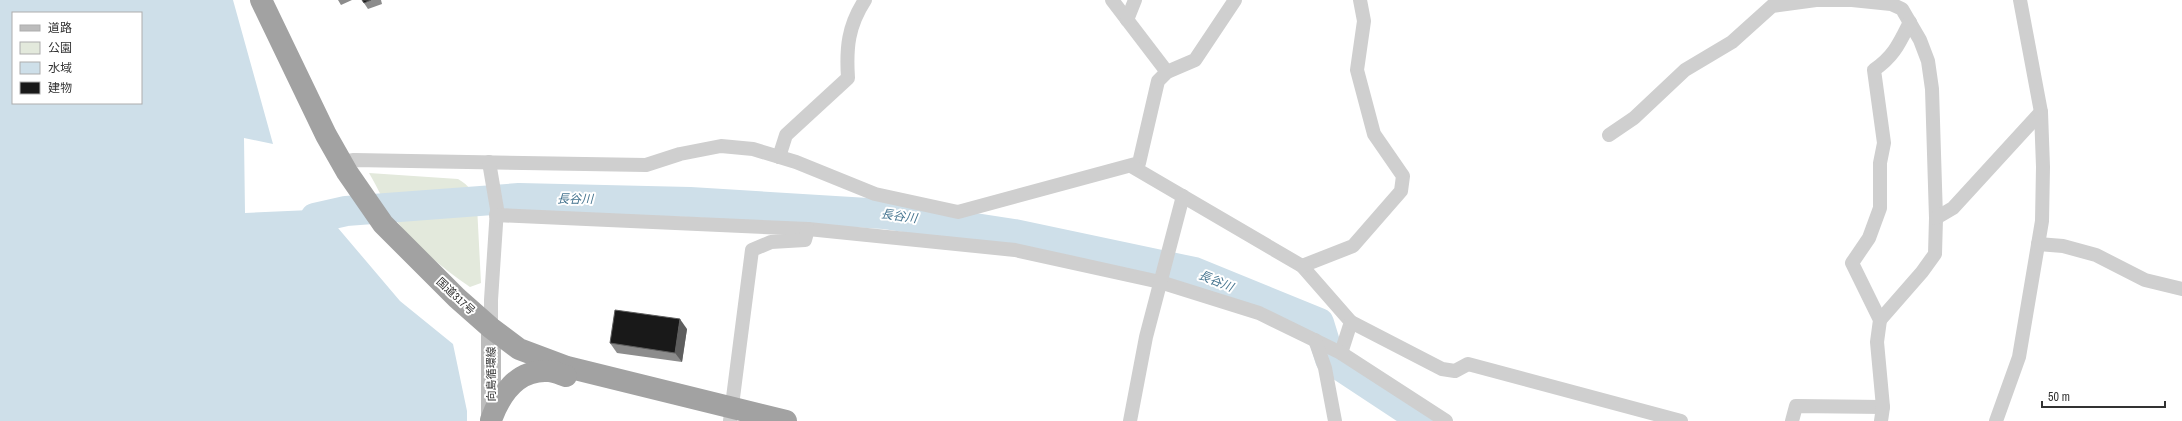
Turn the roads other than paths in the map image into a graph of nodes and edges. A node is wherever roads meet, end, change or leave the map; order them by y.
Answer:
1 (261, 0) edge
2 (865, 0) edge
3 (1112, 0) edge
4 (1135, 0) edge
5 (1235, 0) edge
6 (1360, 0) edge
7 (2020, 0) edge
8 (1897, 3) edge
9 (1127, 20) junction
10 (1910, 22) junction
11 (1167, 72) junction
12 (2041, 112) junction
13 (1609, 135) dead end
14 (779, 157) junction
15 (489, 166) junction
16 (1131, 166) junction
17 (345, 167) junction
18 (1183, 196) junction
19 (496, 212) junction
20 (1936, 218) junction
21 (808, 229) junction
22 (2038, 244) junction
23 (1302, 266) junction
24 (1161, 279) junction
25 (2182, 289) edge
26 (1880, 320) junction
27 (1351, 322) junction
28 (491, 328) junction
29 (1315, 340) junction
30 (1341, 353) junction
31 (1883, 407) junction
32 (731, 415) edge
33 (491, 420) edge
34 (786, 421) edge
35 (1130, 421) edge
36 (1335, 421) edge
37 (1446, 421) edge
38 (1682, 421) edge
39 (1792, 421) edge
40 (1881, 421) edge
41 (1996, 421) edge

1 - 17 highway, 国道317号
2 - 14 street
3 - 9 street
4 - 9 street
5 - 11 street
6 - 23 street
7 - 12 street
8 - 10 street
8 - 13 street
9 - 11 street
10 - 20 street
10 - 26 street
11 - 16 street
12 - 20 street
12 - 22 street
14 - 15 street
14 - 16 street
15 - 17 street
15 - 19 street
16 - 18 street
17 - 28 highway, 国道317号
18 - 23 street
18 - 24 street
19 - 21 street
19 - 28 street
20 - 26 street
21 - 24 street
21 - 32 street
22 - 25 street
22 - 41 street
23 - 27 street
24 - 29 street
24 - 35 street
26 - 31 street
27 - 30 street
27 - 38 street
28 - 32 highway, 国道317号
28 - 33 main road, 向島循環線
29 - 30 street
29 - 36 street
30 - 37 street
31 - 39 street
31 - 40 street
32 - 33 highway
32 - 34 highway, 国道317号

